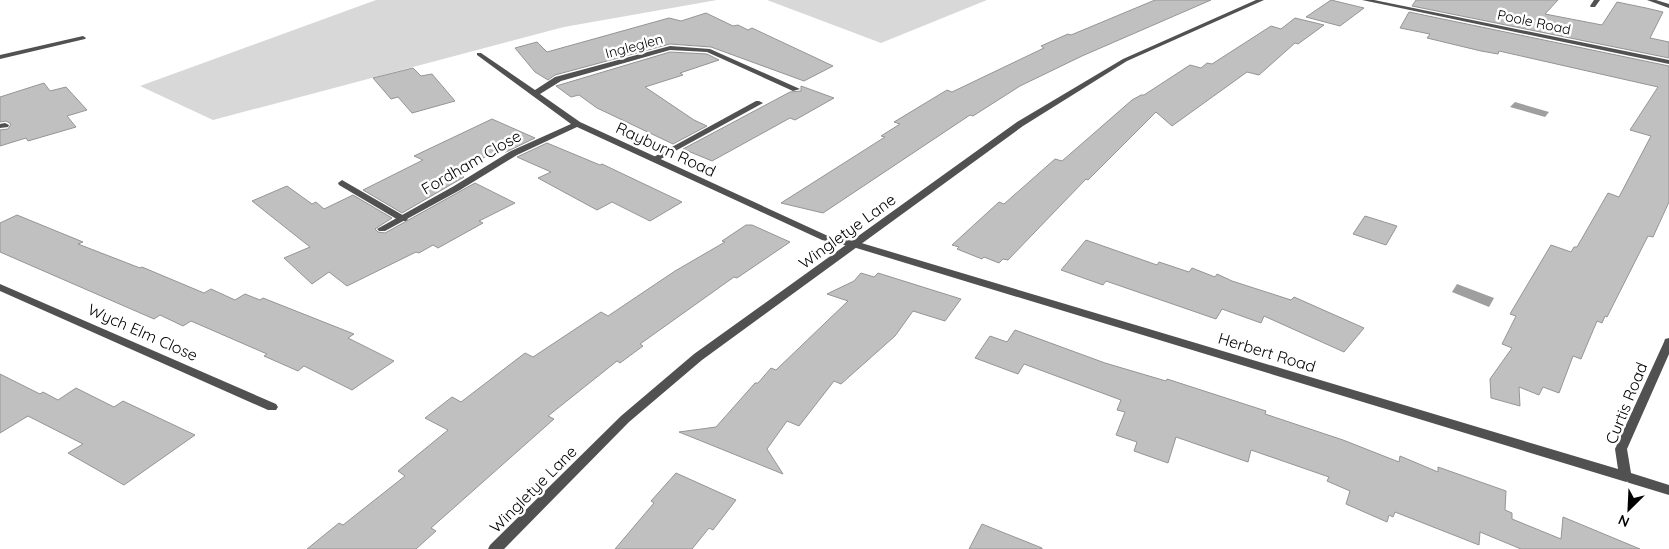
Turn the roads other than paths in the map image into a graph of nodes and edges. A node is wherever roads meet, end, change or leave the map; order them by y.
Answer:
1 (1261, 0) edge
2 (1364, 0) edge
3 (1650, 0) edge
4 (1669, 6) edge
5 (83, 38) dead end
6 (479, 54) dead end
7 (0, 57) edge
8 (1669, 62) edge
9 (796, 89) dead end
10 (536, 93) junction
11 (759, 102) dead end
12 (577, 124) junction
13 (654, 159) junction
14 (342, 184) dead end
15 (403, 219) junction
16 (382, 229) dead end
17 (855, 244) junction
18 (0, 287) edge
19 (1669, 342) edge
20 (272, 407) dead end
21 (1625, 477) junction
22 (1669, 490) edge
23 (495, 549) edge

1 - 17 street, Wingletye Lane
2 - 8 street, Poole Road
3 - 4 street
5 - 7 street
6 - 10 street, Rayburn Road
9 - 10 street, Ingleglen
10 - 12 street, Rayburn Road
11 - 13 street
12 - 13 street, Rayburn Road
12 - 15 street, Fordham Close
13 - 17 street, Rayburn Road
14 - 15 street
15 - 16 street, Fordham Close
17 - 21 street, Herbert Road
17 - 23 street, Wingletye Lane
18 - 20 street, Wych Elm Close
19 - 21 street, Curtis Road
21 - 22 street, Herbert Road

